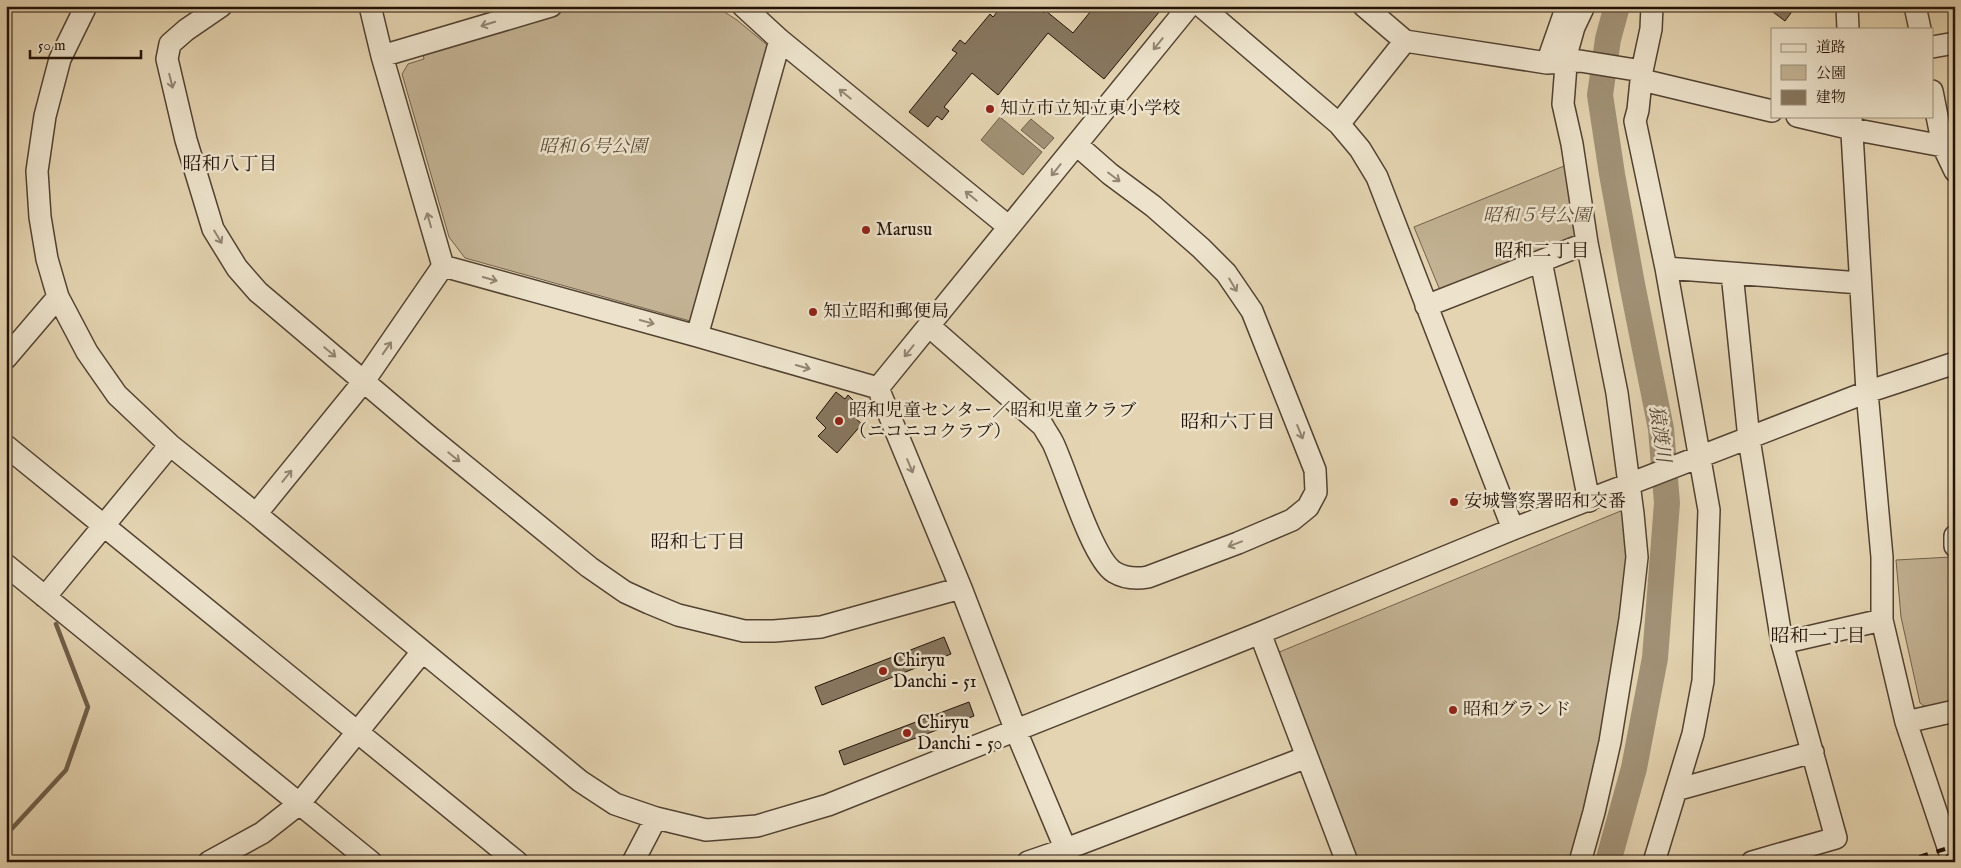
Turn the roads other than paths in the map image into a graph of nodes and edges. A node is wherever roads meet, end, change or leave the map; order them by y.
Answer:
1 (86, 6) edge
2 (221, 6) edge
3 (370, 6) edge
4 (551, 6) edge
5 (743, 6) edge
6 (1188, 6) edge
7 (1201, 6) edge
8 (1364, 6) edge
9 (1567, 6) edge
10 (1584, 6) edge
11 (1652, 6) edge
12 (1847, 6) edge
13 (1915, 6) edge
14 (516, 11) edge
15 (1848, 28) edge
16 (1920, 28) edge
17 (780, 40) junction
18 (1405, 41) junction
19 (1955, 43) edge
20 (1934, 47) edge
21 (382, 56) junction
22 (1564, 62) junction
23 (1642, 76) junction
24 (1934, 95) edge
25 (1771, 111) edge
26 (1946, 116) edge
27 (1813, 118) edge
28 (1852, 123) edge
29 (1339, 124) junction
30 (1077, 145) junction
31 (1943, 146) junction
32 (1955, 171) edge
33 (1009, 227) junction
34 (1587, 243) junction
35 (1541, 261) junction
36 (443, 266) junction
37 (1666, 268) junction
38 (1732, 273) junction
39 (1860, 283) junction
40 (58, 297) junction
41 (1426, 306) junction
42 (929, 326) junction
43 (13, 336) edge
44 (697, 336) junction
45 (6, 358) edge
46 (1955, 363) edge
47 (364, 380) junction
48 (878, 388) junction
49 (1867, 392) junction
50 (1749, 438) junction
51 (170, 445) junction
52 (6, 446) edge
53 (1696, 459) junction
54 (1633, 483) junction
55 (1589, 501) junction
56 (256, 514) junction
57 (104, 525) junction
58 (1513, 529) junction
59 (1955, 536) edge
60 (1955, 546) edge
61 (6, 565) edge
62 (961, 588) junction
63 (45, 597) junction
64 (1882, 620) junction
65 (1260, 633) junction
66 (1782, 643) junction
67 (422, 652) junction
68 (1955, 711) edge
69 (1906, 722) junction
70 (1016, 731) junction
71 (357, 732) junction
72 (1813, 752) junction
73 (1307, 757) junction
74 (1676, 790) junction
75 (299, 804) junction
76 (656, 818) junction
77 (1068, 855) edge
78 (209, 862) edge
79 (371, 862) edge
80 (517, 862) edge
81 (632, 862) edge
82 (1028, 862) edge
83 (1347, 862) edge
84 (1580, 862) edge
85 (1654, 862) edge
86 (1752, 862) edge
87 (1953, 862) edge

1 - 40 street
2 -> 47 street
3 - 21 street
4 - 14 street
5 - 17 street
6 -> 30 street
7 - 29 street
8 - 18 street
9 - 22 street
10 - 22 street
11 - 23 street
12 - 15 street
13 - 16 street
14 -> 21 street
33 -> 17 street
17 - 44 street
18 - 22 street
18 - 29 street
19 - 20 street
36 -> 21 street
22 - 23 street
22 - 34 street
23 - 25 street
23 - 37 street
24 - 26 street
26 - 31 street
27 - 28 street
28 - 31 street
28 - 39 street
29 - 41 street
30 -> 33 street
30 -> 42 street
31 - 32 street
33 - 42 street
34 - 35 street
34 - 54 street
35 - 41 street
35 - 55 street
36 -> 44 street
47 -> 36 street
37 - 38 street
37 - 53 street
38 - 39 street
38 - 50 street
39 - 49 street
40 - 43 street
40 - 51 street
41 - 58 street
42 -> 48 street
43 - 45 street
44 -> 48 street
46 - 49 street
56 -> 47 street
47 -> 62 street
48 -> 62 street
49 - 50 street
49 - 64 street
50 - 53 street
50 - 66 street
51 - 56 street
51 - 57 street
52 - 57 street
53 - 54 street
53 - 74 street
54 - 55 street
54 - 84 street
55 - 58 street
56 - 67 street
57 - 63 street
57 - 71 street
58 - 65 street
59 - 60 street
61 - 63 street
62 - 70 street
63 - 75 street
64 - 66 street
64 - 69 street
65 - 70 street
65 - 73 street
66 - 72 street
67 - 71 street
67 - 76 street
68 - 69 street
69 - 87 street
70 - 76 street
70 - 77 street
71 - 75 street
71 - 80 street
72 - 74 street
72 - 86 street
73 - 77 street
73 - 83 street
74 - 85 street
75 - 78 street
75 - 79 street
76 - 81 street
77 - 82 street

